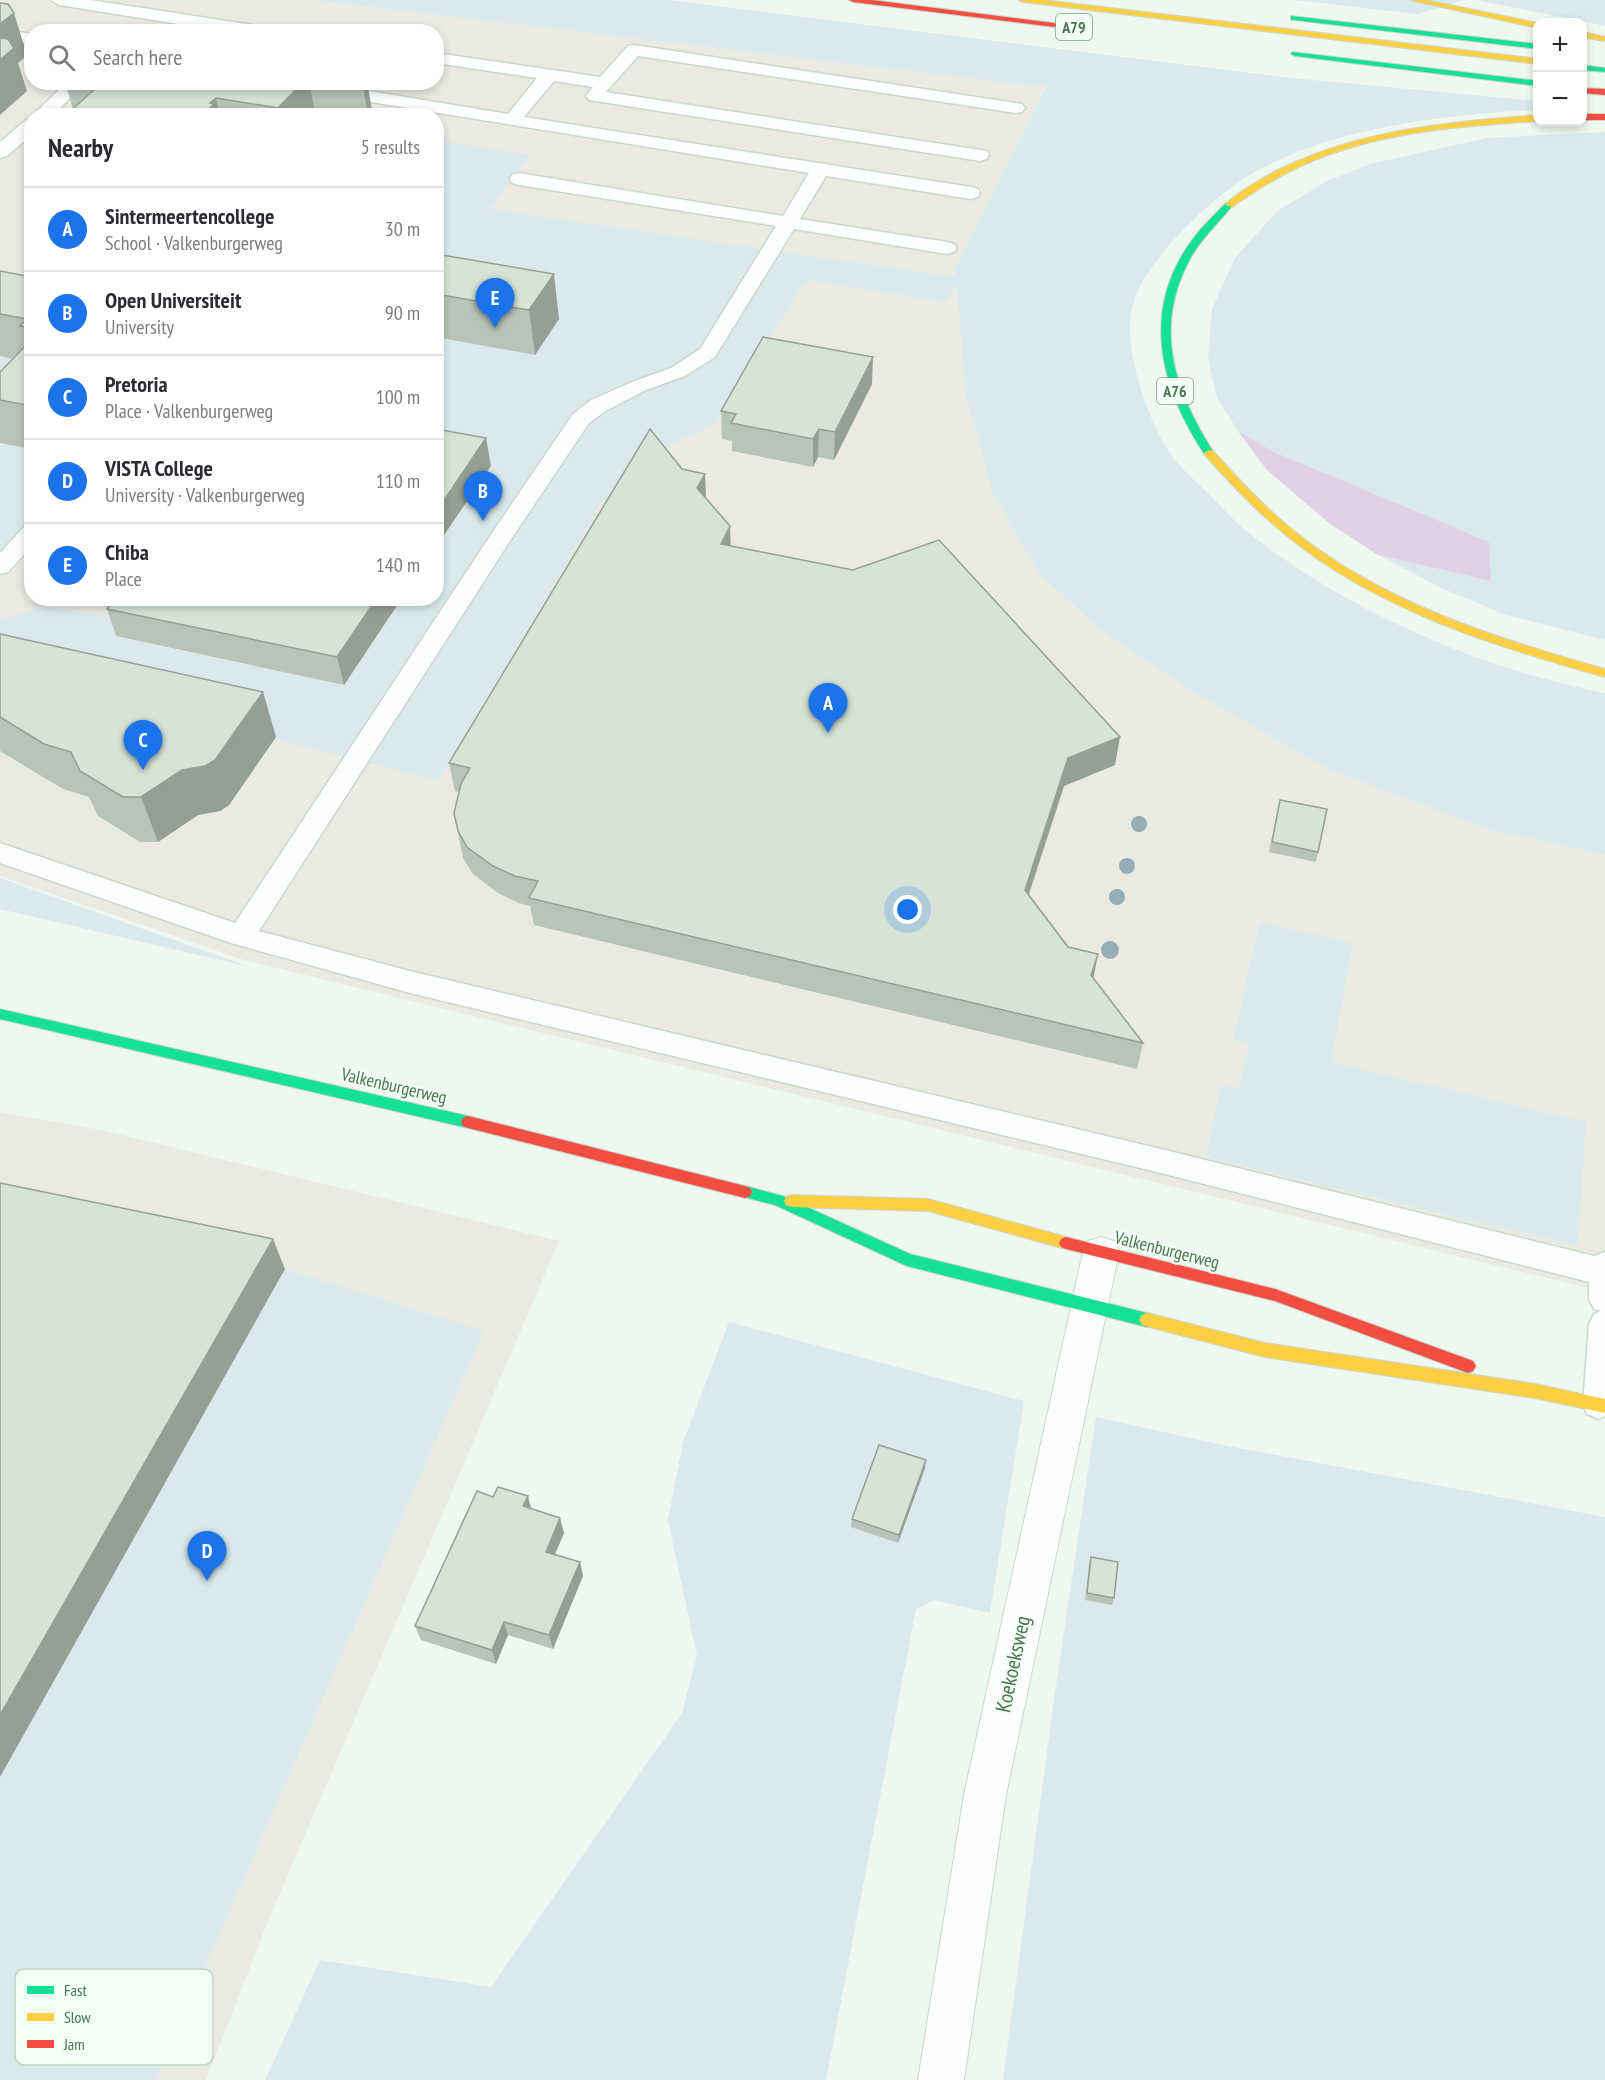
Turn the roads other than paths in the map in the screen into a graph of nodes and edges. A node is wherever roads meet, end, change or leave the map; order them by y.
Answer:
1 (59, 0) edge
2 (853, 0) edge
3 (1023, 0) edge
4 (1414, 0) edge
5 (154, 15) junction
6 (1288, 17) dead end
7 (144, 24) edge
8 (200, 24) edge
9 (1533, 25) edge
10 (1066, 26) dead end
11 (0, 34) edge
12 (1587, 35) edge
13 (24, 38) edge
14 (1605, 39) edge
15 (1533, 46) edge
16 (1289, 54) dead end
17 (444, 59) edge
18 (1533, 61) edge
19 (1587, 68) edge
20 (1605, 70) edge
21 (549, 75) junction
22 (604, 83) junction
23 (1533, 83) edge
24 (69, 90) edge
25 (315, 90) edge
26 (1587, 90) edge
27 (1605, 92) edge
28 (50, 108) edge
29 (397, 108) edge
30 (1016, 108) dead end
31 (444, 113) edge
32 (1587, 117) edge
33 (1605, 117) edge
34 (1533, 118) edge
35 (512, 120) junction
36 (24, 131) edge
37 (0, 152) edge
38 (980, 155) dead end
39 (821, 169) junction
40 (519, 179) dead end
41 (970, 193) dead end
42 (790, 222) junction
43 (947, 248) dead end
44 (24, 541) edge
45 (0, 567) edge
46 (1605, 673) edge
47 (0, 853) edge
48 (241, 936) junction
49 (0, 1014) edge
50 (777, 1200) junction
51 (1101, 1252) junction
52 (1605, 1265) edge
53 (1604, 1272) edge
54 (1605, 1299) edge
55 (1089, 1306) junction
56 (1605, 1324) edge
57 (1535, 1391) junction
58 (1602, 1405) edge
59 (941, 2080) edge

1 - 5 lane
2 - 10 main road, A79
3 - 18 main road, A79
4 - 9 main road
5 - 7 lane
5 - 8 lane
6 - 15 main road
11 - 13 lane
12 - 14 main road
16 - 23 main road
17 - 21 lane
19 - 20 main road
21 - 22 lane
21 - 35 lane
22 - 30 lane
22 - 38 lane
24 - 28 lane
25 - 29 lane
26 - 27 main road
31 - 35 lane
32 - 33 main road
34 - 46 main road, A76
35 - 39 lane
36 - 37 lane
39 - 41 lane
39 - 42 lane
40 - 42 lane
42 - 43 lane
42 - 48 lane
44 - 45 lane
47 - 48 lane
48 - 53 lane
49 - 50 main road, Valkenburgerweg
50 - 51 main road, Valkenburgerweg
50 - 55 main road, Valkenburgerweg
51 - 55 street, Koekoeksweg
51 - 57 main road, Valkenburgerweg
52 - 53 lane
53 - 54 lane
55 - 57 main road, Valkenburgerweg
55 - 59 street, Koekoeksweg
56 - 58 lane
57 - 58 main road, Valkenburgerweg

